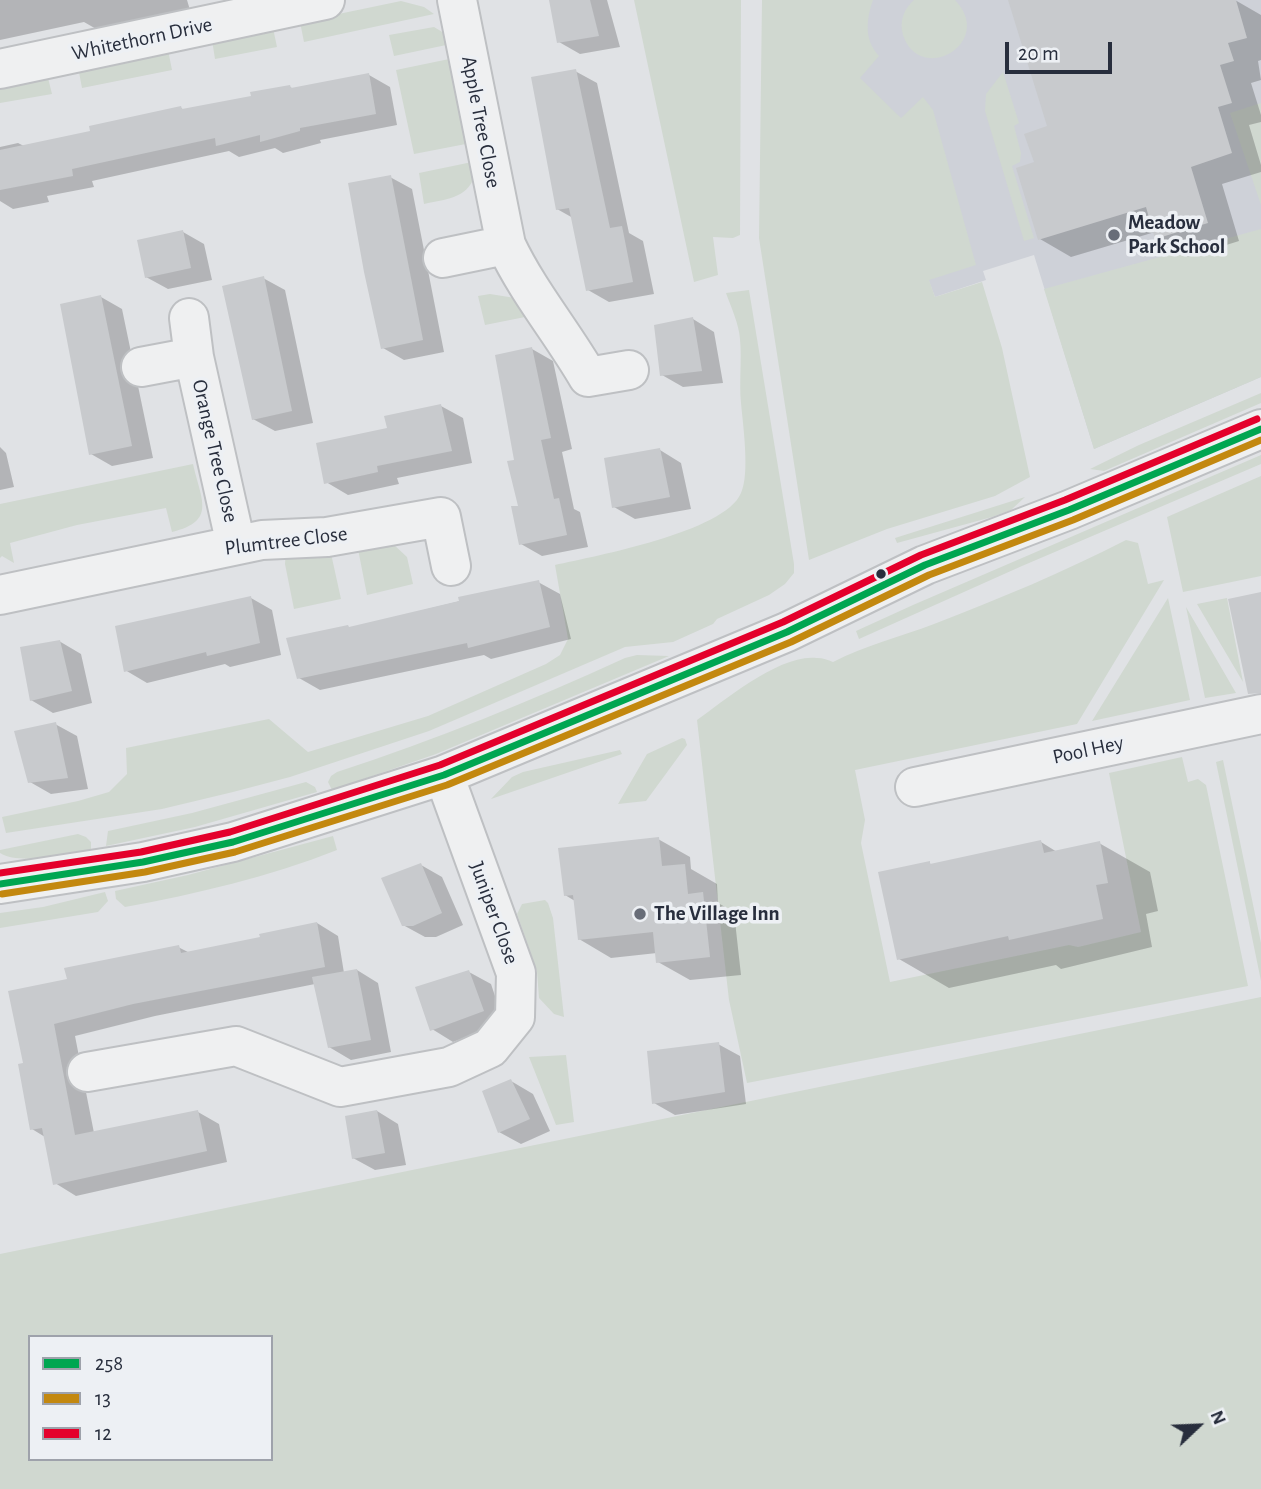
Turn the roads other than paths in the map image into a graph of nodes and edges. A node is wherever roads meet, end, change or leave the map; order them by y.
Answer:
1 (325, 0) edge
2 (457, 0) edge
3 (0, 69) edge
4 (506, 245) junction
5 (443, 257) dead end
6 (189, 318) dead end
7 (194, 357) junction
8 (141, 367) dead end
9 (629, 370) dead end
10 (1261, 429) edge
11 (236, 545) junction
12 (451, 566) dead end
13 (0, 595) edge
14 (1261, 714) edge
15 (444, 775) junction
16 (915, 787) dead end
17 (0, 884) edge
18 (88, 1072) dead end

1 - 3 street, Whitethorn Drive
2 - 4 street, Apple Tree Close
4 - 5 street
4 - 9 street, Apple Tree Close
6 - 7 street, Orange Tree Close
7 - 8 street, Orange Tree Close
7 - 11 street, Orange Tree Close
10 - 15 street
11 - 12 street, Plumtree Close
11 - 13 street, Plumtree Close
14 - 16 street, Pool Hey
15 - 17 street
15 - 18 street, Juniper Close

